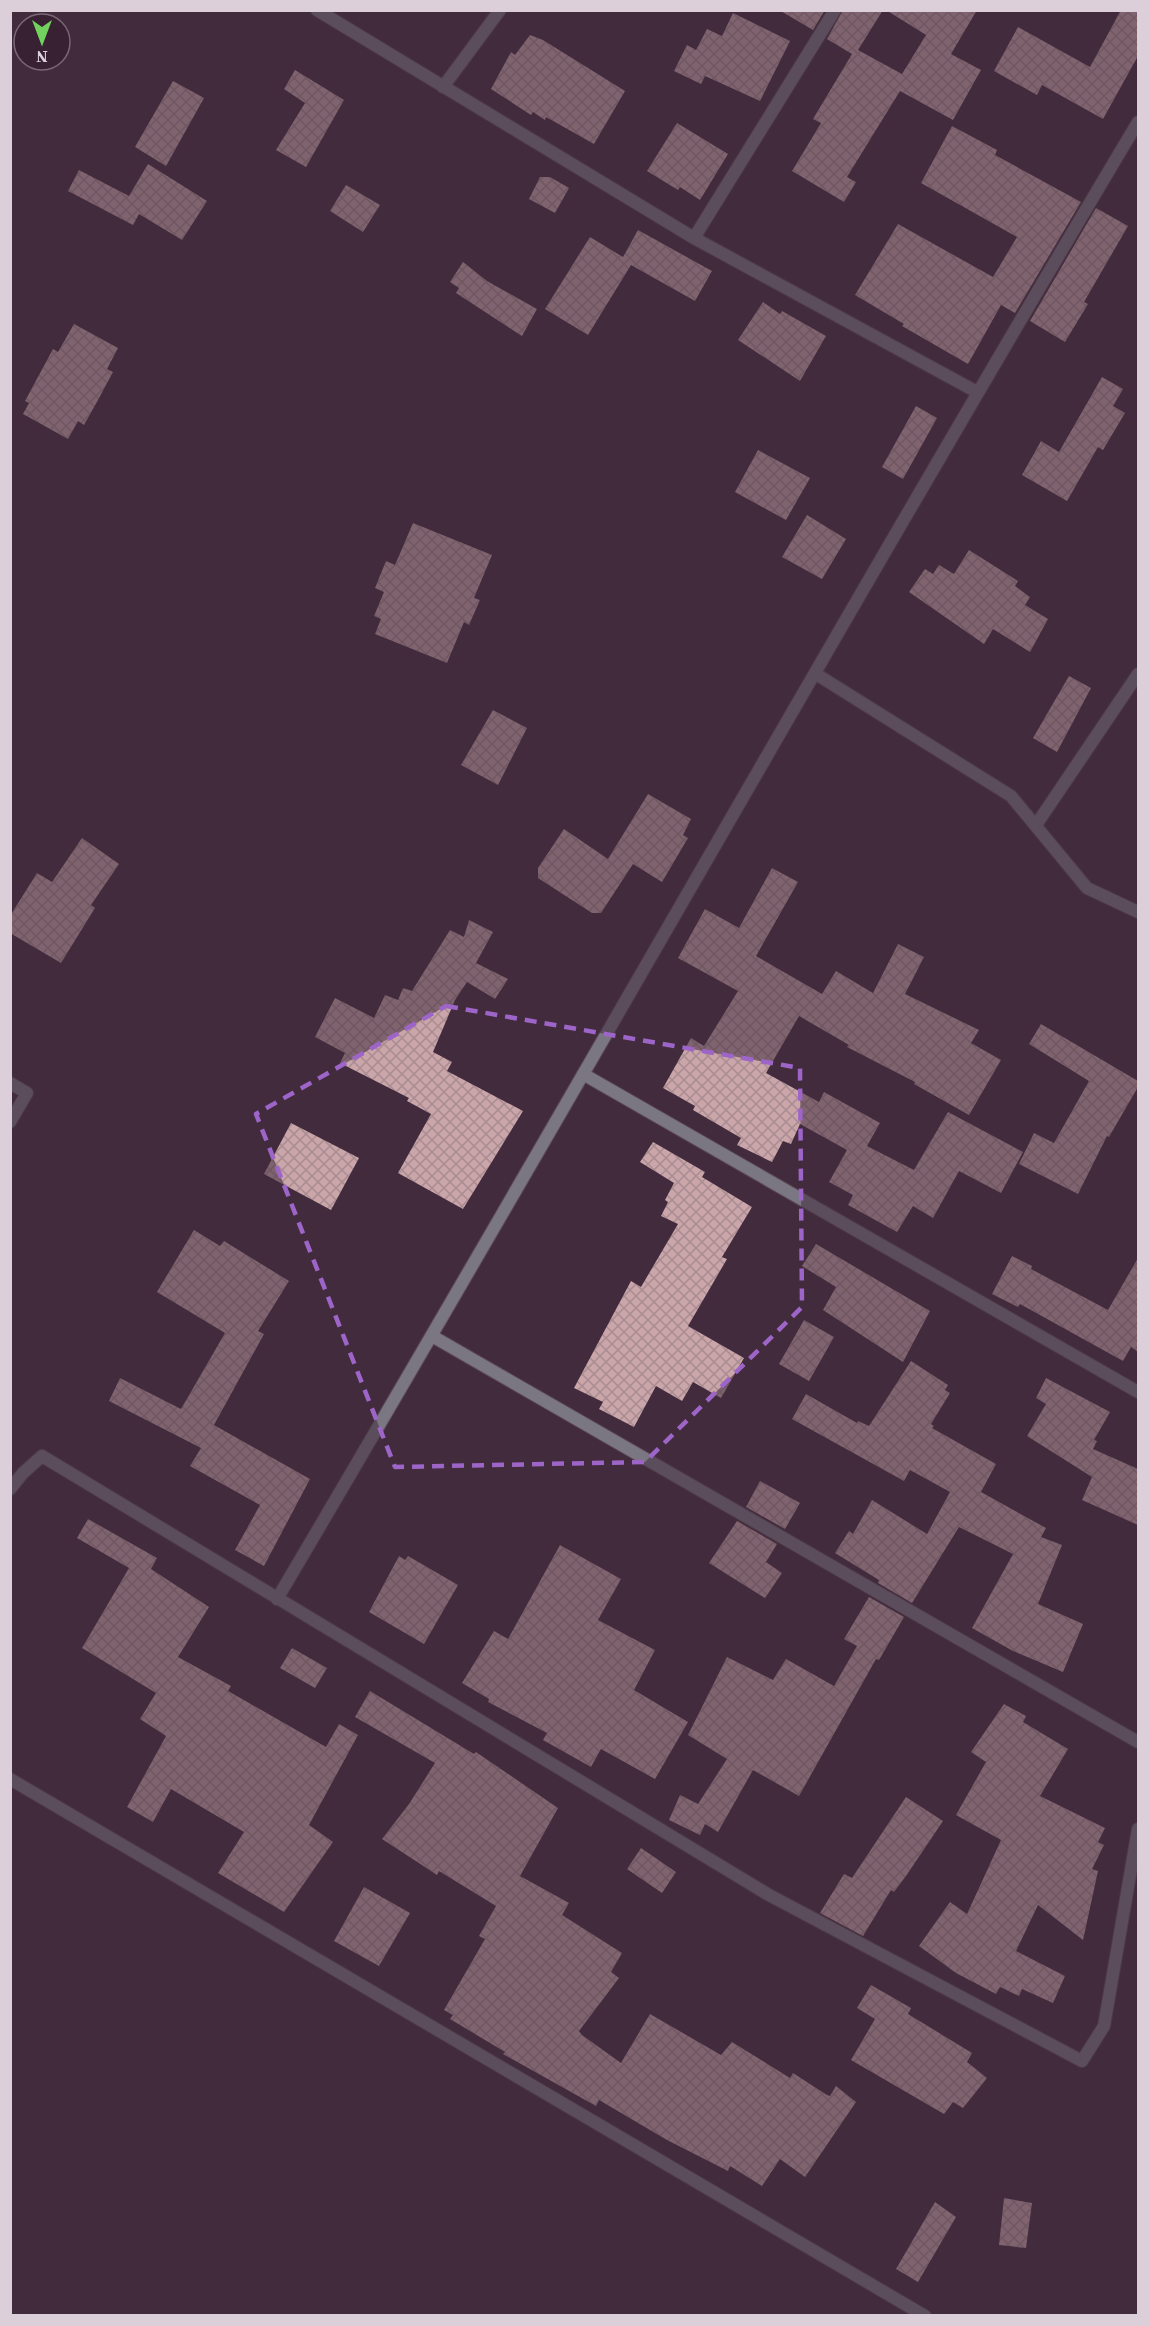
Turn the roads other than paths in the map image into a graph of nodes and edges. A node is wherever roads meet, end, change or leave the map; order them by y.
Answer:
1 (317, 10) edge
2 (500, 10) edge
3 (835, 10) edge
4 (443, 87) junction
5 (1138, 122) edge
6 (694, 238) junction
7 (977, 392) junction
8 (816, 674) junction
9 (1138, 674) edge
10 (1036, 825) junction
11 (1138, 912) edge
12 (583, 1074) junction
13 (10, 1083) edge
14 (10, 1122) edge
15 (432, 1336) junction
16 (1138, 1392) edge
17 (10, 1489) edge
18 (277, 1599) junction
19 (1138, 1742) edge
20 (10, 1779) edge
21 (1138, 1829) edge
22 (925, 2316) edge

1 - 4 street
2 - 4 street
3 - 6 street
4 - 6 street
5 - 7 street
6 - 7 street
7 - 8 street
8 - 10 street
8 - 12 street
9 - 10 street
10 - 11 street
12 - 15 street
12 - 16 street
13 - 14 street
15 - 18 street
15 - 19 street
17 - 18 street
18 - 21 street
20 - 22 street

